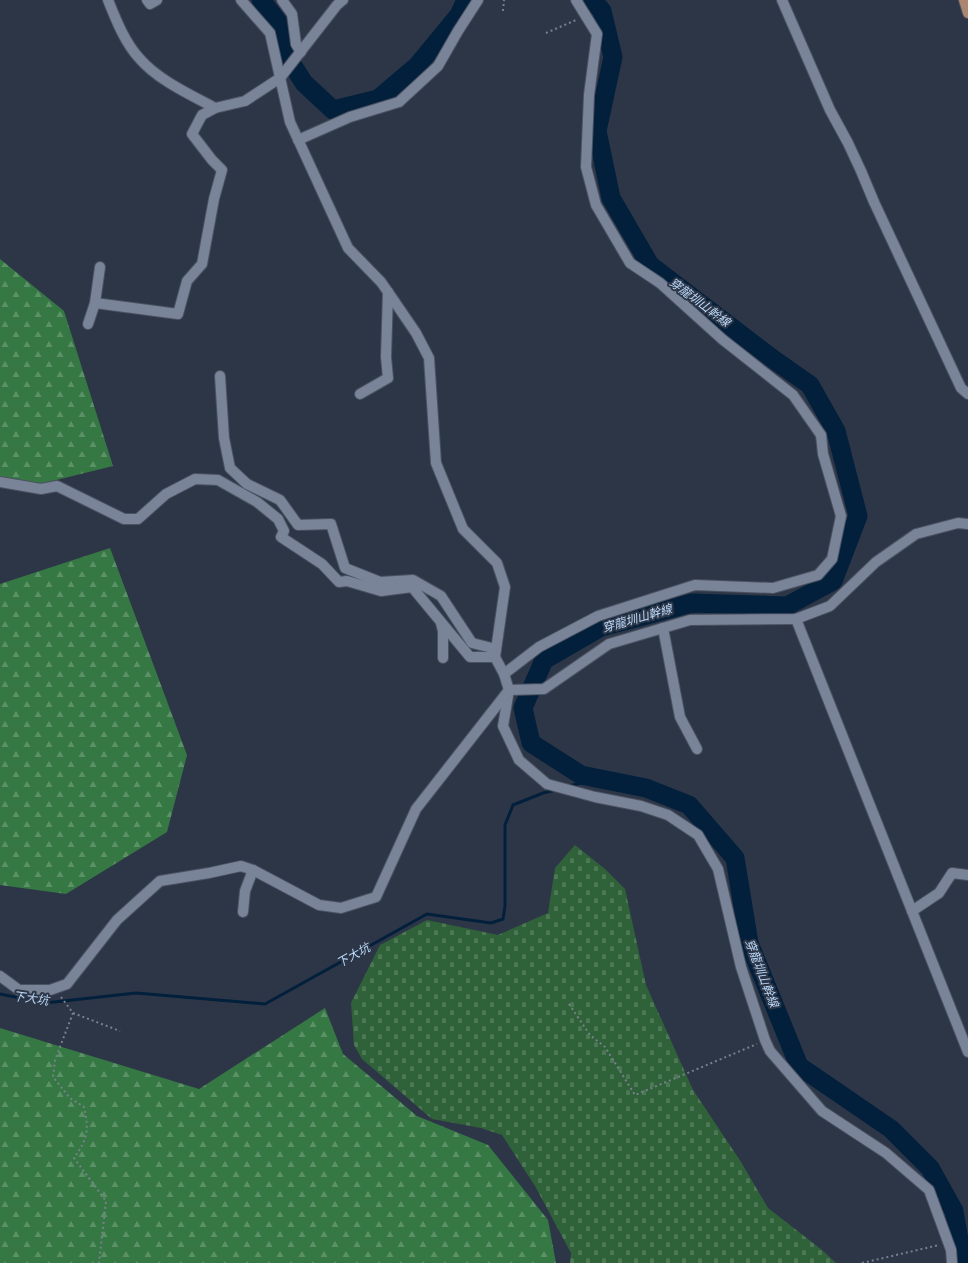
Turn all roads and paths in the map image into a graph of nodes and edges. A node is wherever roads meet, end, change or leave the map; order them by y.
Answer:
1 (108, 0) edge
2 (147, 0) edge
3 (157, 0) edge
4 (241, 0) edge
5 (282, 0) edge
6 (343, 0) edge
7 (478, 0) edge
8 (504, 0) edge
9 (576, 0) edge
10 (782, 0) edge
11 (964, 0) edge
12 (503, 11) dead end
13 (968, 13) edge
14 (586, 16) junction
15 (546, 33) dead end
16 (301, 52) junction
17 (281, 78) junction
18 (215, 108) junction
19 (298, 140) junction
20 (100, 267) dead end
21 (388, 292) junction
22 (95, 303) junction
23 (88, 324) dead end
24 (220, 376) dead end
25 (360, 394) dead end
26 (968, 394) edge
27 (0, 482) edge
28 (968, 524) edge
29 (796, 619) junction
30 (442, 623) junction
31 (663, 628) junction
32 (496, 653) junction
33 (444, 658) dead end
34 (504, 674) junction
35 (509, 690) junction
36 (697, 749) dead end
37 (253, 870) junction
38 (968, 875) edge
39 (912, 910) junction
40 (243, 912) dead end
41 (0, 976) edge
42 (54, 988) junction
43 (569, 1004) dead end
44 (73, 1013) junction
45 (120, 1031) dead end
46 (766, 1040) junction
47 (968, 1052) edge
48 (948, 1242) junction
49 (99, 1263) edge
50 (862, 1263) edge
51 (952, 1263) edge

1 - 18 street
2 - 3 street
4 - 17 street
5 - 16 street
6 - 16 street
7 - 19 street
8 - 12 path
9 - 14 street
10 - 26 street
11 - 13 main road
14 - 15 path
14 - 34 street
16 - 17 street
17 - 18 street
17 - 19 street
18 - 22 street
19 - 21 street
20 - 22 street
21 - 25 street
21 - 32 street
22 - 23 street
24 - 32 street
27 - 30 street
28 - 29 street
29 - 31 street
29 - 39 street
30 - 32 street
30 - 33 street
31 - 35 street
31 - 36 street
32 - 34 street
34 - 35 street
35 - 37 street
35 - 46 street
37 - 40 street
37 - 42 street
38 - 39 street
39 - 47 street
41 - 42 street
42 - 44 path
43 - 46 path
44 - 45 path
44 - 49 path
46 - 48 street
48 - 50 path
48 - 51 street

